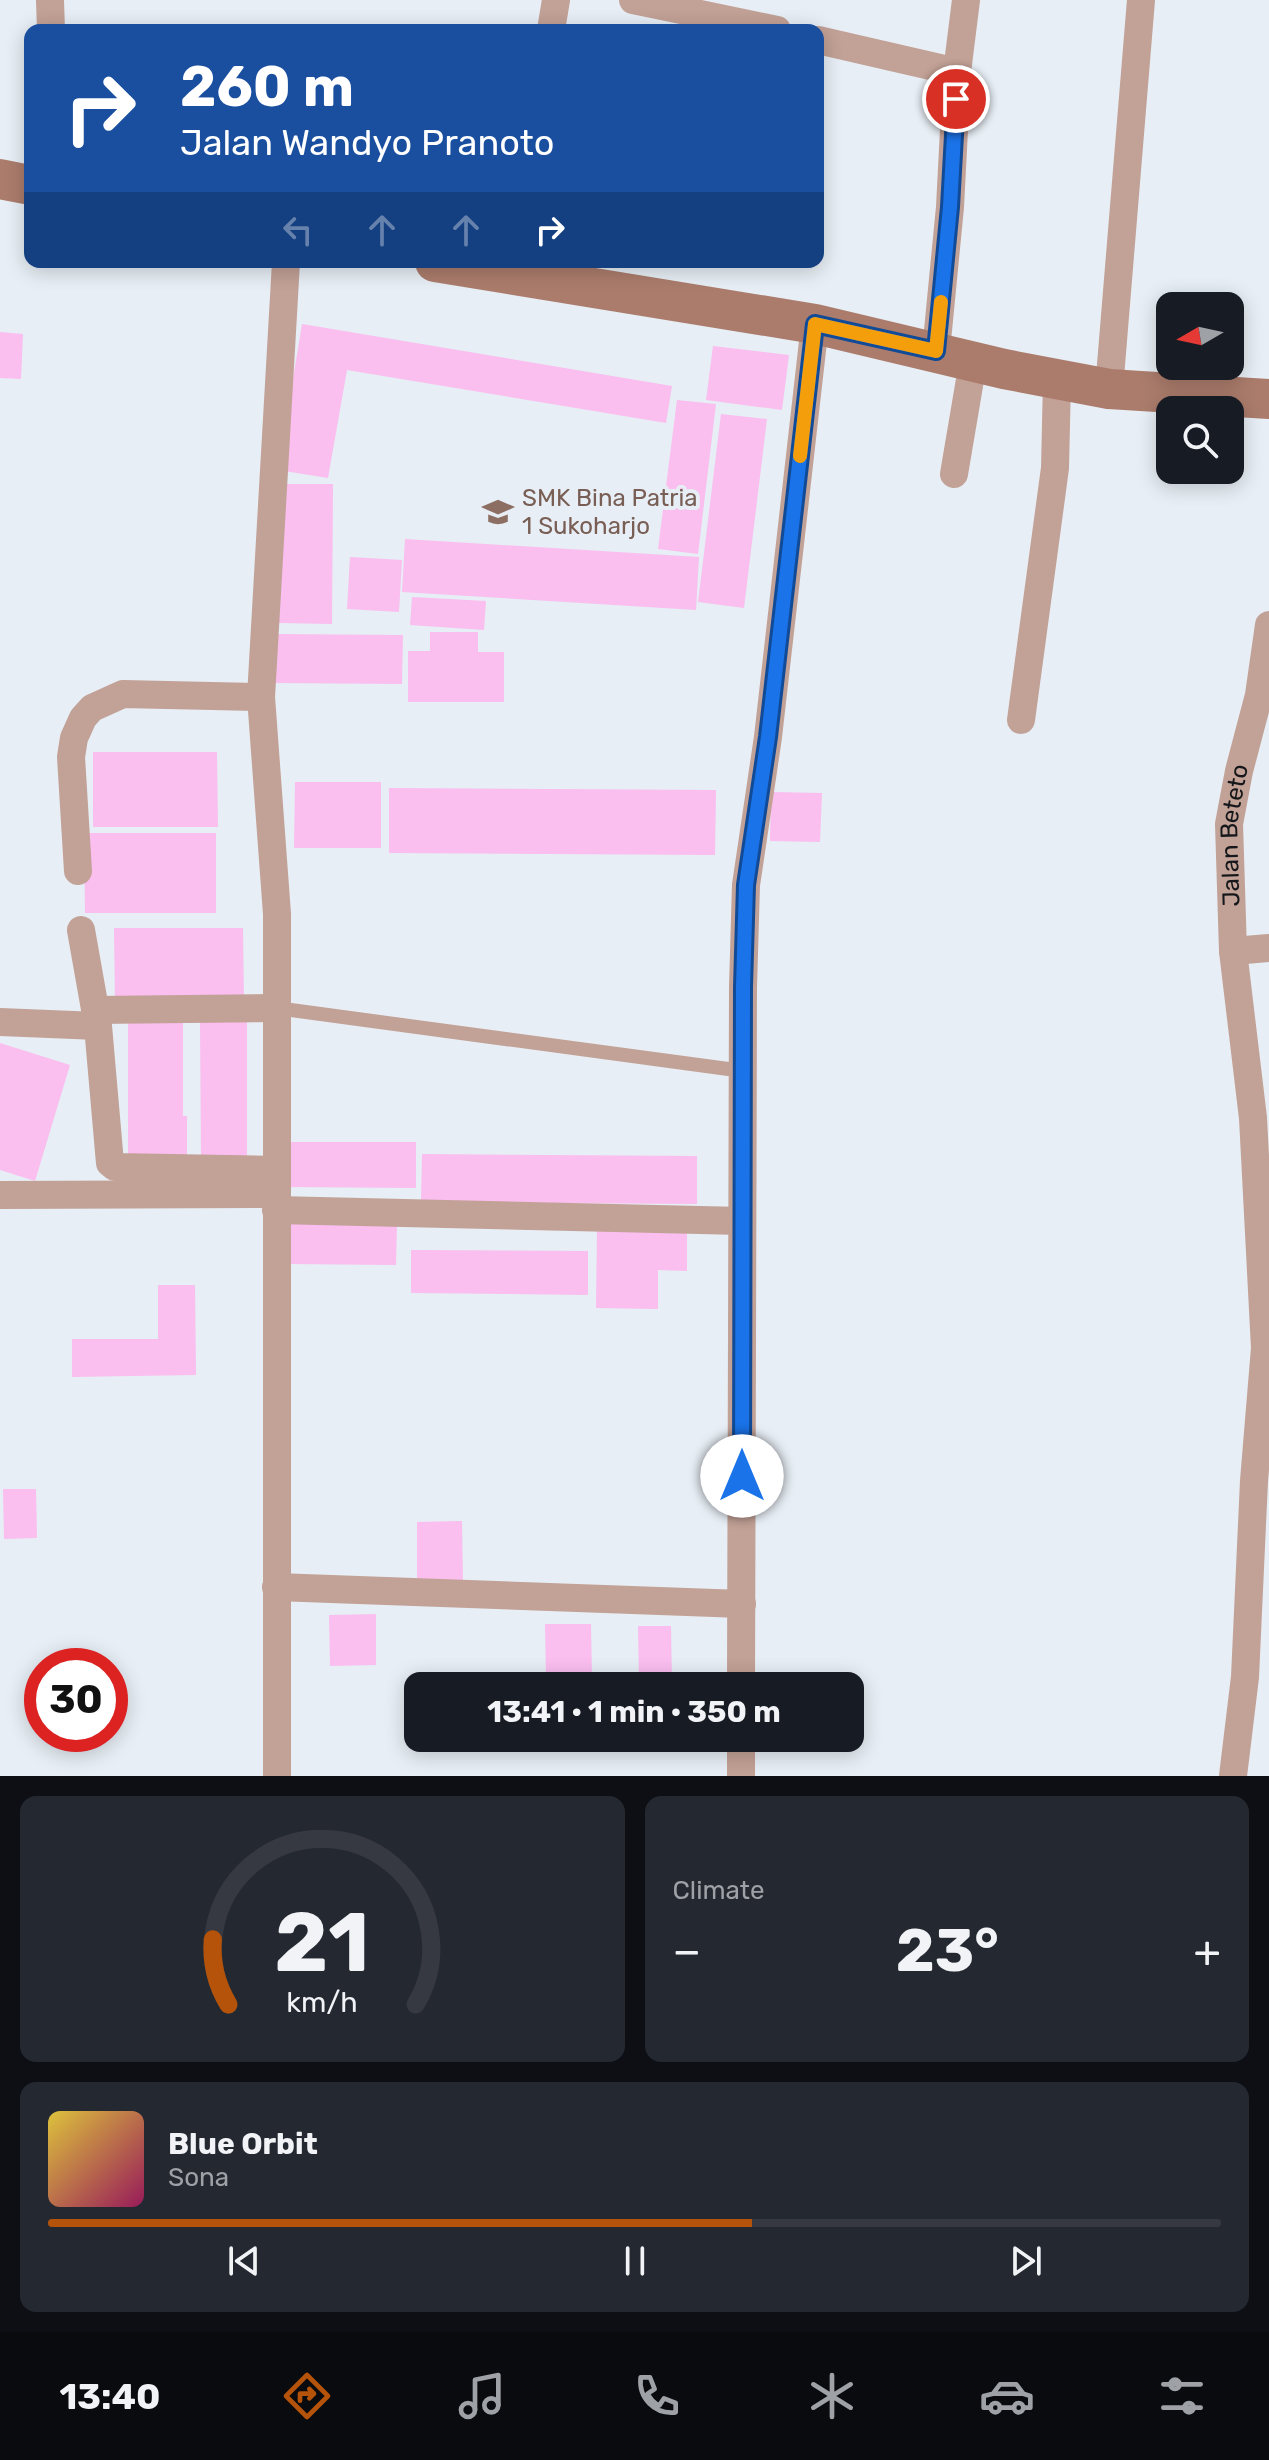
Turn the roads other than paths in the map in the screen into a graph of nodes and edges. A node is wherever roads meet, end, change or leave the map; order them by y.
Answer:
1 (50, 0) edge
2 (556, 0) edge
3 (633, 0) edge
4 (966, 0) edge
5 (1141, 0) edge
6 (51, 24) edge
7 (552, 24) edge
8 (748, 24) edge
9 (824, 41) edge
10 (957, 72) junction
11 (0, 179) edge
12 (24, 184) edge
13 (286, 268) edge
14 (513, 268) edge
15 (815, 324) junction
16 (954, 356) junction
17 (1057, 380) junction
18 (1109, 389) junction
19 (1269, 399) edge
20 (954, 474) dead end
21 (1269, 625) edge
22 (261, 697) junction
23 (1021, 720) dead end
24 (78, 871) dead end
25 (81, 930) dead end
26 (1269, 948) edge
27 (1233, 951) junction
28 (276, 1008) junction
29 (97, 1018) junction
30 (0, 1022) edge
31 (743, 1071) junction
32 (276, 1191) junction
33 (0, 1195) edge
34 (742, 1221) junction
35 (1267, 1348) edge
36 (276, 1587) junction
37 (742, 1604) junction
38 (741, 1672) edge
39 (741, 1752) edge
40 (277, 1776) edge
41 (741, 1776) edge
42 (1233, 1776) edge

1 - 6 street
2 - 7 street
3 - 8 street
4 - 10 street
5 - 18 street
9 - 10 street
10 - 16 street
11 - 12 street
13 - 22 street
14 - 15 street
15 - 16 street
15 - 31 street
16 - 17 street
16 - 20 street
17 - 18 street
17 - 23 street
18 - 19 street
21 - 27 street, Jalan Beteto
22 - 24 street
22 - 28 street
25 - 29 street
26 - 27 street
27 - 35 street, Jalan Beteto
28 - 29 street
28 - 31 lane
28 - 32 street
29 - 30 street
29 - 32 street
31 - 34 street
32 - 33 street
32 - 34 street
32 - 36 street
34 - 37 street
35 - 42 street, Jalan Beteto
36 - 37 street
36 - 40 street
37 - 38 street
39 - 41 street

